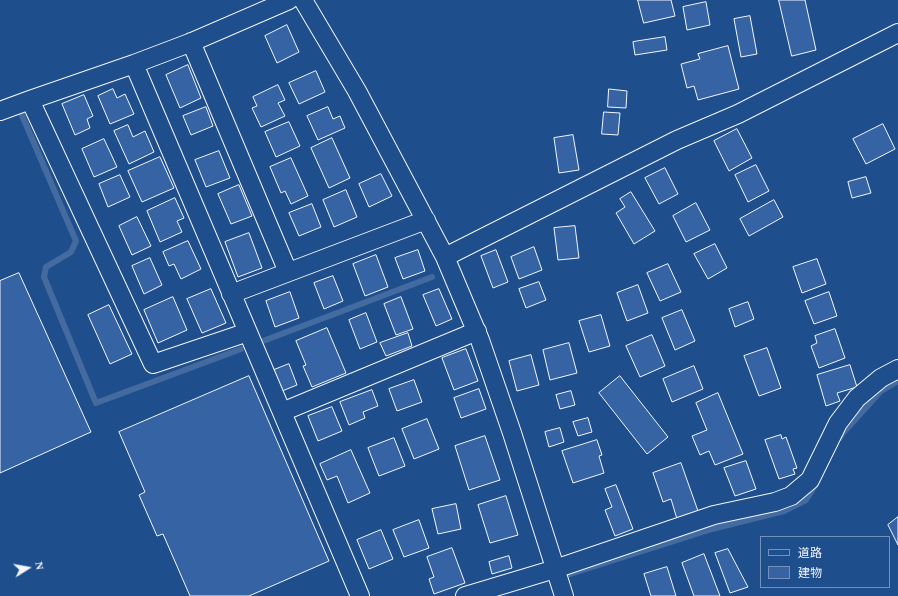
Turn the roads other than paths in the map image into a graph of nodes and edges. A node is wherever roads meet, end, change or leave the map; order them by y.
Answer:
1 (289, 0) edge
2 (303, 0) edge
3 (898, 34) edge
4 (191, 42) junction
5 (134, 64) junction
6 (30, 100) junction
7 (0, 111) edge
8 (426, 220) junction
9 (445, 257) junction
10 (288, 272) junction
11 (231, 294) junction
12 (476, 331) junction
13 (248, 332) junction
14 (898, 369) edge
15 (282, 412) junction
16 (555, 569) junction
17 (360, 596) edge
18 (465, 596) edge
19 (564, 596) edge

1 - 4 street
2 - 8 street
3 - 9 street
4 - 5 street
4 - 10 street
5 - 6 street
5 - 11 street
6 - 7 street
6 - 13 street
8 - 9 street
8 - 10 street
9 - 12 street
10 - 11 street
11 - 13 street
12 - 15 street
12 - 16 street
13 - 15 street
14 - 16 street
15 - 17 street
16 - 18 street
16 - 19 street

